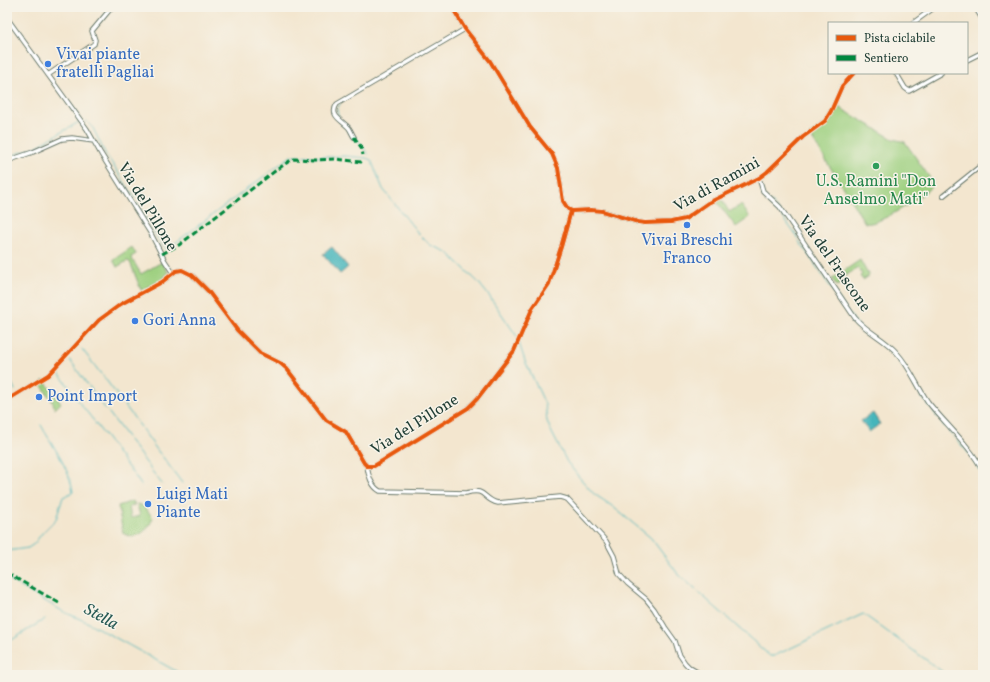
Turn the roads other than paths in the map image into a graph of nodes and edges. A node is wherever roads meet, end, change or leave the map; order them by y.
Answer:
1 (112, 7) edge
2 (452, 7) edge
3 (935, 7) edge
4 (975, 7) edge
5 (7, 18) edge
6 (983, 20) edge
7 (914, 22) edge
8 (465, 29) junction
9 (983, 52) edge
10 (968, 60) edge
11 (853, 74) edge
12 (897, 74) edge
13 (939, 74) edge
14 (48, 75) junction
15 (354, 137) dead end
16 (94, 141) junction
17 (7, 161) edge
18 (983, 164) edge
19 (759, 178) junction
20 (943, 196) dead end
21 (571, 211) junction
22 (173, 273) junction
23 (7, 400) edge
24 (367, 466) junction
25 (983, 471) edge
26 (702, 675) edge

1 - 14 street
2 - 8 street
3 - 7 street
4 - 6 street
5 - 14 street, Via del Pillone
8 - 15 street
8 - 21 street
9 - 10 street
11 - 19 street, Via di Ramini
12 - 13 street
14 - 16 street, Via del Pillone
16 - 17 street
16 - 22 street, Via del Pillone
18 - 20 street
19 - 21 street, Via di Ramini
19 - 25 street, Via del Frascone
21 - 24 street, Via del Pillone
22 - 23 street
22 - 24 street, Via del Pillone
24 - 26 street, Via del Pillone

